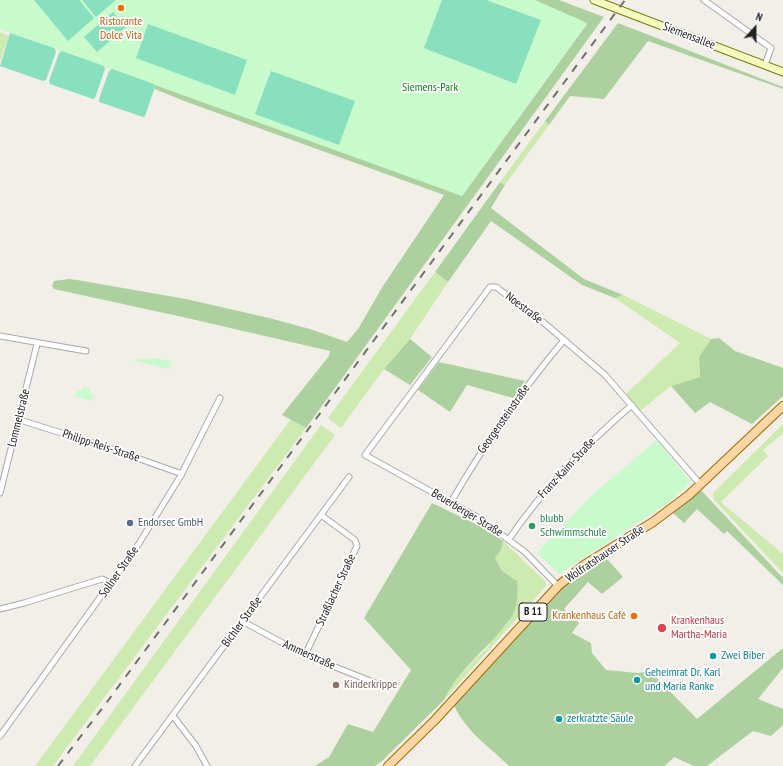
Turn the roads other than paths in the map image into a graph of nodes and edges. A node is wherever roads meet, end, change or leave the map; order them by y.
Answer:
1 (594, 0) edge
2 (704, 0) edge
3 (765, 65) junction
4 (783, 72) edge
5 (0, 336) edge
6 (564, 340) junction
7 (37, 344) junction
8 (86, 350) dead end
9 (220, 398) dead end
10 (632, 405) junction
11 (783, 406) edge
12 (20, 420) junction
13 (365, 455) joint
14 (182, 474) junction
15 (349, 477) dead end
16 (700, 484) junction
17 (0, 492) edge
18 (451, 502) junction
19 (321, 515) junction
20 (509, 539) junction
21 (110, 583) junction
22 (558, 586) junction
23 (0, 609) edge
24 (242, 621) junction
25 (305, 655) junction
26 (378, 684) dead end
27 (173, 716) junction
28 (0, 736) edge
29 (135, 766) edge
30 (207, 766) edge
31 (388, 766) edge

1 - 3 main road, Siemensallee
2 - 3 street
3 - 4 main road, Siemensallee
5 - 7 street
6 - 10 street, Noestraße
6 - 13 street, Noestraße
6 - 18 street, Georgensteinstraße
7 - 8 street
7 - 12 street, Lommelstraße
9 - 14 street, Sollner Straße
10 - 16 street, Noestraße
10 - 20 street, Franz-Kaim-Straße
11 - 16 main road, Wolfratshauser Straße / B 11
12 - 14 street, Philipp-Reis-Straße
12 - 17 street, Lommelstraße
13 - 18 street, Beuerberger Straße
14 - 21 street, Sollner Straße
15 - 19 street, Bichler Straße
16 - 22 main road, Wolfratshauser Straße / B 11
18 - 20 street, Beuerberger Straße
19 - 24 street, Bichler Straße
19 - 25 street, Straßlacher Straße
20 - 22 street, Beuerberger Straße
21 - 23 street
21 - 28 street, Sollner Straße
22 - 31 main road, Wolfratshauser Straße / B 11
24 - 25 street, Ammerstraße
24 - 27 street, Bichler Straße
25 - 26 street, Ammerstraße
27 - 29 street, Bichler Straße
27 - 30 street

